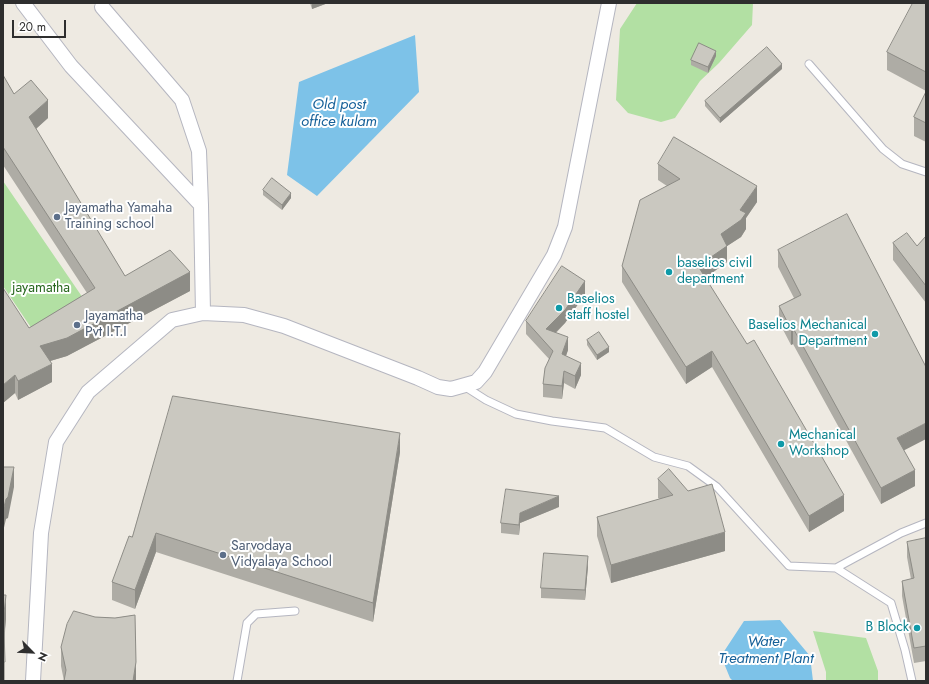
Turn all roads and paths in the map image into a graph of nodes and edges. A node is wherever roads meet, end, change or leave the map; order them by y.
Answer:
1 (23, 3) edge
2 (609, 3) edge
3 (102, 7) dead end
4 (809, 64) dead end
5 (926, 172) edge
6 (201, 205) junction
7 (203, 313) junction
8 (464, 386) junction
9 (926, 523) edge
10 (836, 568) junction
11 (295, 611) dead end
12 (33, 681) edge
13 (237, 681) edge
14 (912, 681) edge

1 - 6 street
2 - 8 street
3 - 6 street
4 - 5 lane
6 - 7 street
7 - 8 street
7 - 12 street
8 - 10 lane
9 - 10 lane
10 - 14 lane
11 - 13 lane

